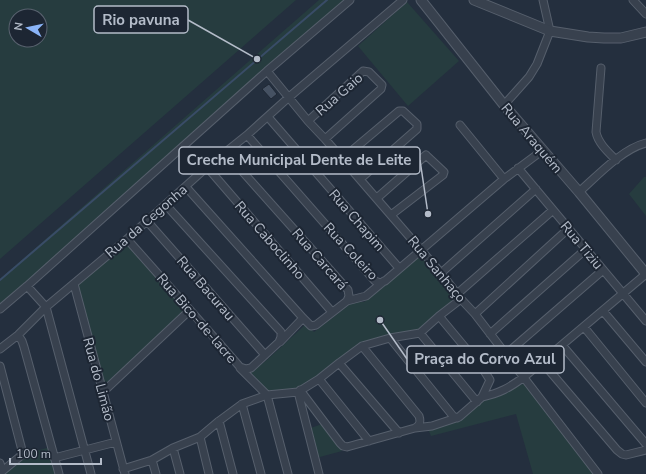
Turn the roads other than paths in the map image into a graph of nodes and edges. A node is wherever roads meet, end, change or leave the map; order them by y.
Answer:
1 (350, 0) edge
2 (403, 0) edge
3 (420, 0) edge
4 (474, 0) edge
5 (543, 0) edge
6 (633, 0) edge
7 (646, 14) edge
8 (550, 31) junction
9 (646, 32) edge
10 (601, 68) dead end
11 (267, 72) junction
12 (288, 98) junction
13 (504, 105) junction
14 (268, 117) junction
15 (308, 121) junction
16 (460, 126) dead end
17 (247, 135) junction
18 (325, 139) junction
19 (646, 143) edge
20 (542, 150) junction
21 (226, 153) junction
22 (342, 159) junction
23 (616, 160) junction
24 (207, 167) junction
25 (518, 168) junction
26 (504, 179) junction
27 (360, 180) junction
28 (186, 186) junction
29 (536, 189) junction
30 (579, 192) junction
31 (376, 198) junction
32 (166, 205) junction
33 (553, 210) junction
34 (391, 215) junction
35 (147, 221) junction
36 (568, 228) junction
37 (127, 240) junction
38 (586, 249) junction
39 (421, 250) junction
40 (399, 268) junction
41 (603, 270) junction
42 (441, 273) junction
43 (646, 274) edge
44 (385, 281) junction
45 (74, 284) junction
46 (28, 286) junction
47 (623, 294) junction
48 (458, 296) junction
49 (347, 301) junction
50 (46, 307) junction
51 (0, 309) edge
52 (190, 310) junction
53 (603, 310) junction
54 (332, 312) junction
55 (475, 314) junction
56 (439, 316) junction
57 (303, 318) junction
58 (646, 321) edge
59 (584, 327) junction
60 (420, 333) junction
61 (18, 334) junction
62 (490, 334) junction
63 (390, 338) junction
64 (280, 342) junction
65 (562, 345) junction
66 (362, 346) junction
67 (0, 349) edge
68 (506, 354) junction
69 (265, 355) junction
70 (339, 362) junction
71 (542, 362) junction
72 (646, 362) edge
73 (0, 366) edge
74 (240, 367) junction
75 (524, 377) junction
76 (319, 379) junction
77 (299, 391) junction
78 (103, 392) junction
79 (267, 395) junction
80 (479, 399) junction
81 (646, 403) edge
82 (242, 404) junction
83 (459, 417) junction
84 (219, 421) junction
85 (415, 428) junction
86 (399, 433) junction
87 (200, 437) junction
88 (369, 441) junction
89 (116, 442) junction
90 (646, 444) edge
91 (173, 448) junction
92 (85, 450) junction
93 (646, 450) edge
94 (54, 458) junction
95 (152, 460) junction
96 (0, 463) edge
97 (124, 471) edge
98 (1, 472) edge
99 (59, 474) edge
100 (91, 474) edge
101 (156, 474) edge
102 (180, 474) edge
103 (209, 474) edge
104 (233, 474) edge
105 (261, 474) edge
106 (288, 474) edge
107 (319, 474) edge
108 (598, 474) edge

1 - 11 street
2 - 12 street, Rua da Cegonha
3 - 13 street, Rua Araquém
4 - 8 street
5 - 8 street
6 - 7 street
8 - 9 street
8 - 13 street
10 - 23 street
11 - 12 street, Rua Sanhaço
11 - 46 street
12 - 14 street, Rua da Cegonha
12 - 15 street, Rua Sanhaço
13 - 20 street, Rua Araquém
14 - 17 street, Rua da Cegonha
14 - 40 street, Rua Chapim
15 - 18 street, Rua Sanhaço
15 - 18 street, Rua Gaio
16 - 26 street
17 - 21 street, Rua da Cegonha
17 - 44 street, Rua Coleiro
18 - 22 street, Rua Sanhaço
19 - 23 street
20 - 25 street, Rua Coleiro
20 - 30 street, Rua Araquém
21 - 24 street, Rua da Cegonha
21 - 49 street, Rua Carcará
22 - 27 street, Rua Sanhaço
22 - 27 street
23 - 30 street
24 - 28 street, Rua da Cegonha
24 - 54 street, Rua Caboclinho
25 - 26 street, Rua Coleiro
25 - 29 street, Rua Tiziu
26 - 39 street, Rua Coleiro
27 - 31 street, Rua Sanhaço
28 - 32 street, Rua da Cegonha
28 - 57 street, Rua Carcará
29 - 33 street, Rua Tiziu
29 - 42 street
30 - 43 street, Rua Araquém
31 - 34 street, Rua Sanhaço
31 - 34 street
32 - 35 street, Rua da Cegonha
32 - 64 street
33 - 36 street, Rua Tiziu
33 - 48 street
34 - 39 street, Rua Sanhaço
35 - 37 street, Rua da Cegonha
35 - 69 street, Rua Bacurau
36 - 38 street, Rua Tiziu
36 - 55 street
37 - 45 street, Rua da Cegonha
37 - 52 street, Rua Bico-de-lacre
38 - 41 street, Rua Tiziu
38 - 62 street
39 - 40 street, Rua Coleiro
39 - 42 street, Rua Sanhaço
40 - 44 street, Rua Coleiro
41 - 47 street, Rua Tiziu
41 - 68 street
42 - 48 street, Rua Sanhaço
43 - 47 street
44 - 49 street
45 - 50 street, Rua da Cegonha
45 - 78 street, Rua do Limão
46 - 50 street
46 - 51 street
47 - 53 street
47 - 58 street, Rua Tiziu
48 - 55 street, Rua Sanhaço
48 - 56 street
49 - 54 street, Rua Carcará
50 - 61 street, Rua da Cegonha
50 - 92 street
52 - 74 street, Rua Bico-de-lacre
52 - 78 street
53 - 59 street
53 - 72 street
54 - 57 street, Rua Carcará
55 - 62 street, Rua Sanhaço
56 - 60 street
56 - 80 street
57 - 64 street, Rua Bico-de-lacre
59 - 65 street
59 - 81 street
60 - 63 street
60 - 80 street
61 - 67 street, Rua da Cegonha
61 - 94 street
62 - 68 street, Rua Sanhaço
63 - 66 street
63 - 83 street
64 - 69 street, Rua Bico-de-lacre
65 - 71 street
65 - 90 street
66 - 70 street
66 - 85 street
68 - 75 street, Rua Sanhaço
69 - 74 street, Rua Bico-de-lacre
70 - 76 street
70 - 86 street
71 - 75 street
71 - 93 street
73 - 98 street
74 - 79 street
75 - 80 street
75 - 108 street, Rua Sanhaço
76 - 77 street
76 - 88 street
77 - 79 street
77 - 88 street
77 - 107 street
78 - 89 street, Rua do Limão
79 - 82 street
79 - 106 street
80 - 83 street
82 - 84 street
82 - 105 street
83 - 85 street
84 - 87 street
84 - 104 street
85 - 86 street
86 - 88 street
87 - 91 street
87 - 103 street
89 - 92 street
89 - 97 street, Rua do Limão
91 - 95 street
91 - 102 street
92 - 94 street
92 - 100 street
94 - 99 street
95 - 97 street
95 - 101 street
96 - 98 street

